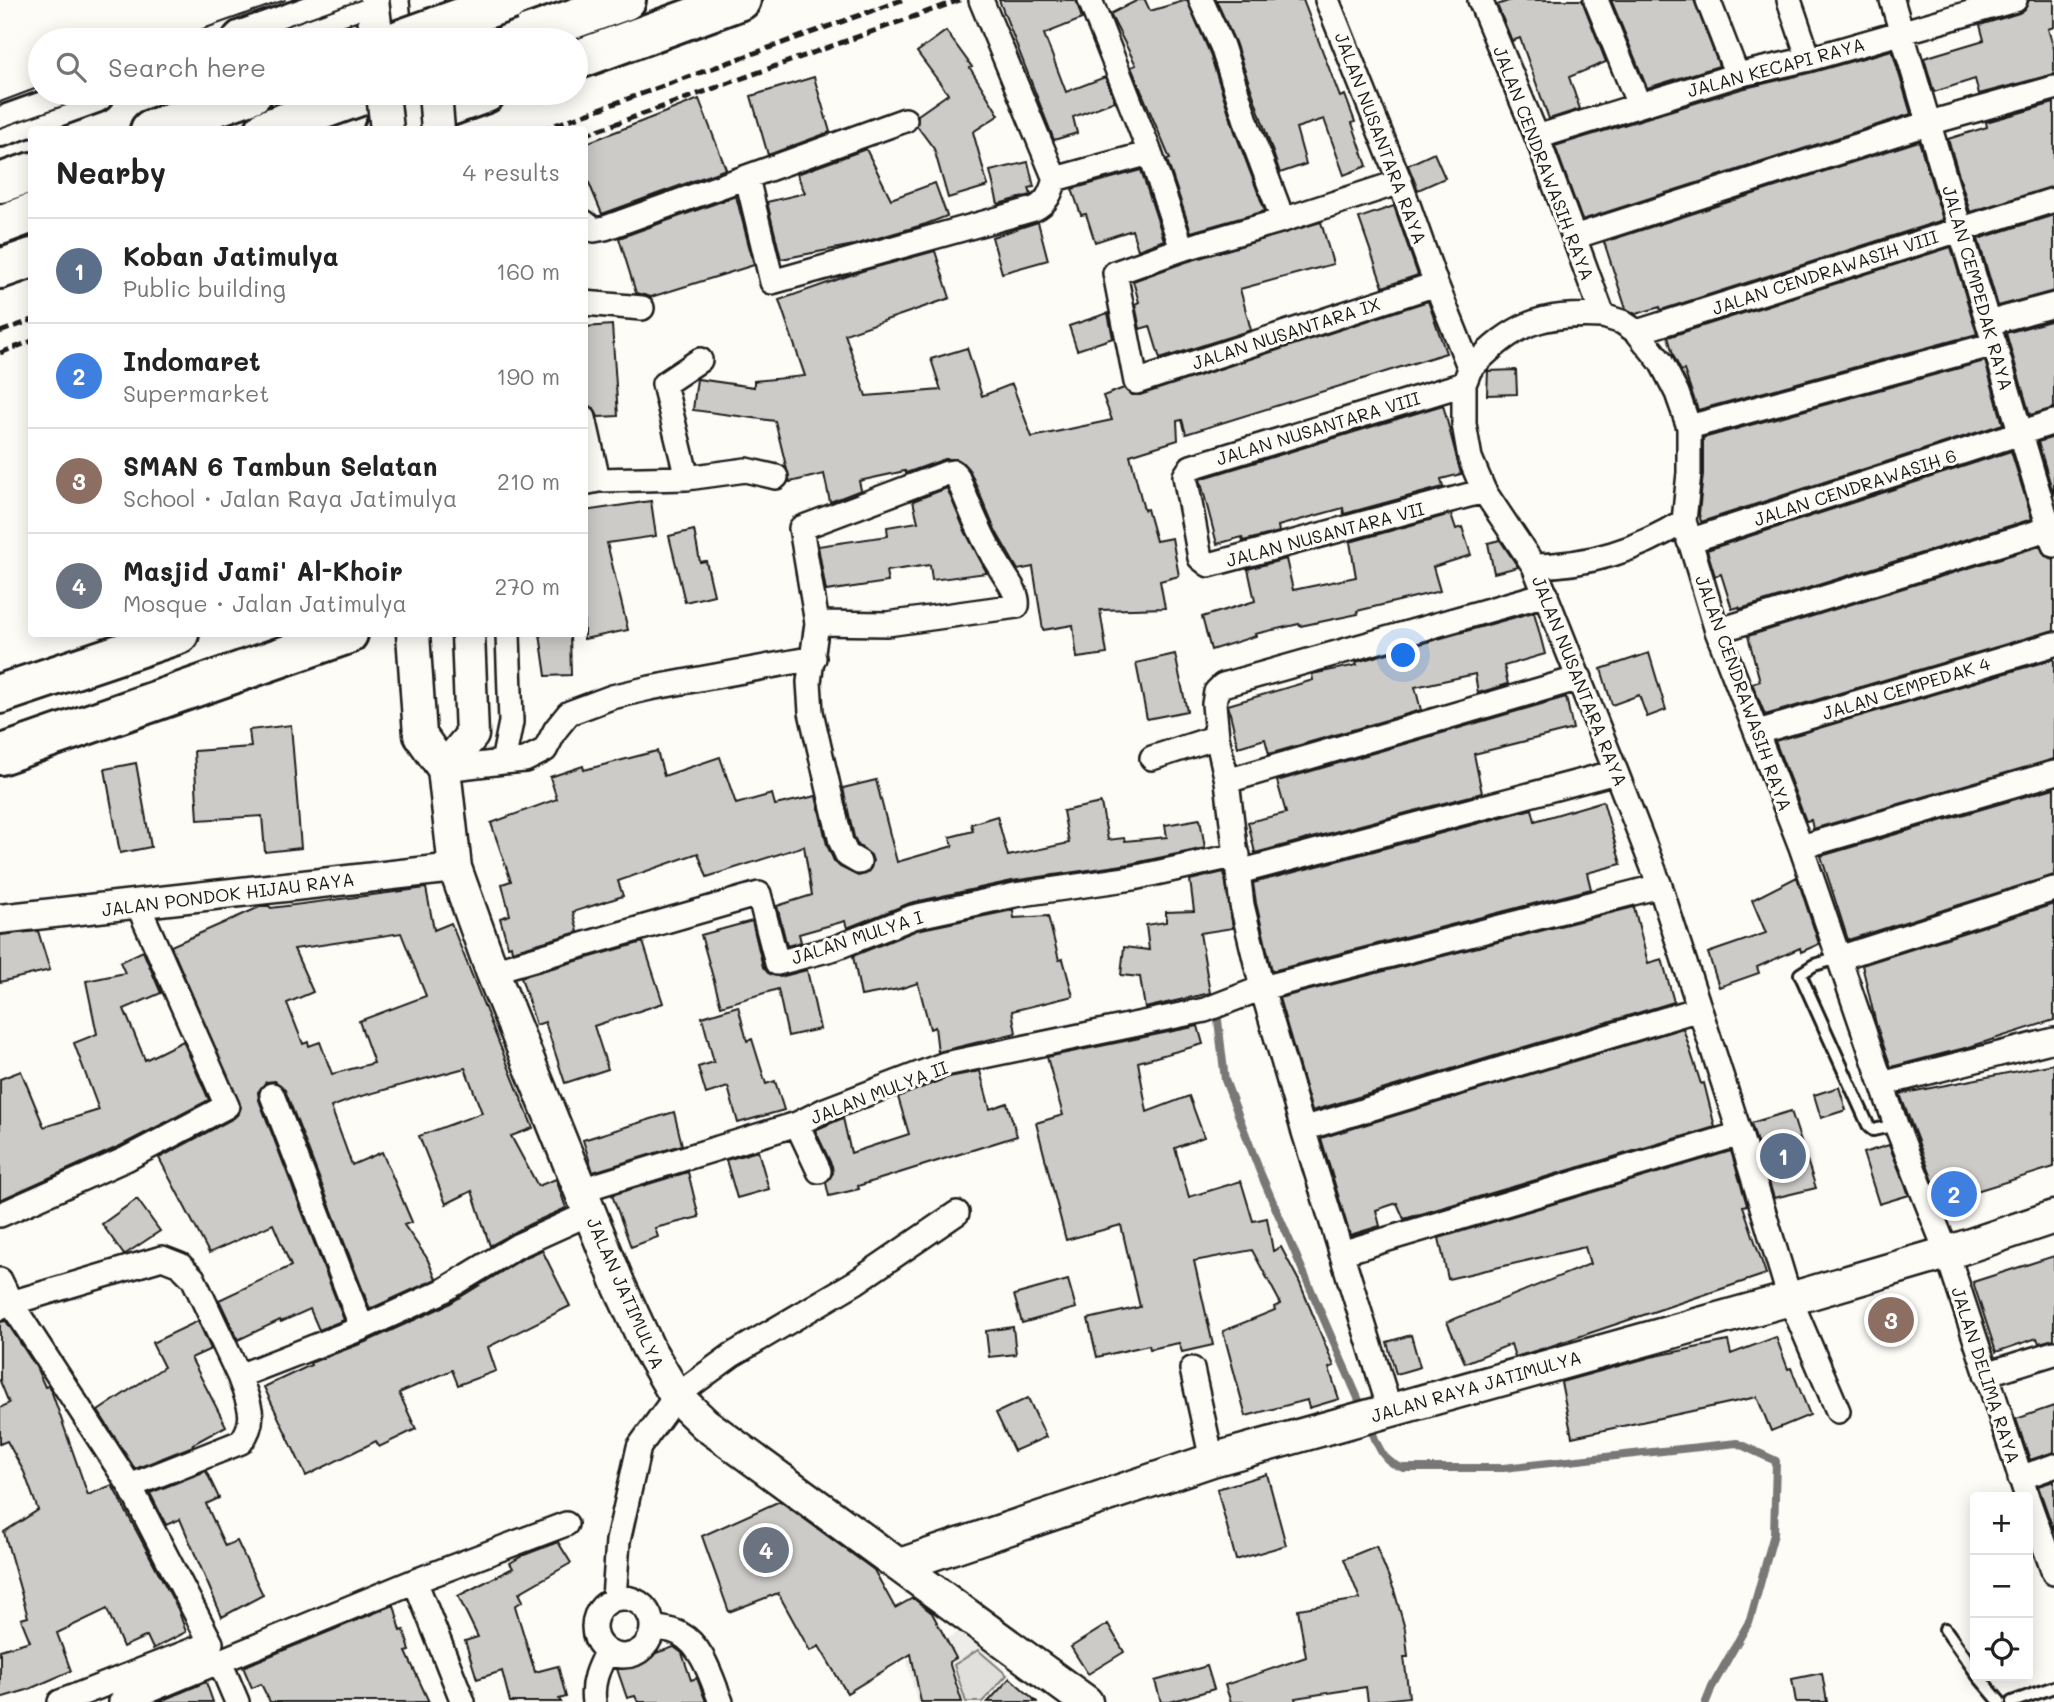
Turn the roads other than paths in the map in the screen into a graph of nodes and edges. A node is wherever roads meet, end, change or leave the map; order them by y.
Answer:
1 (355, 0) edge
2 (372, 0) edge
3 (428, 0) edge
4 (512, 0) edge
5 (626, 0) edge
6 (741, 0) edge
7 (981, 0) edge
8 (1090, 0) edge
9 (1201, 0) edge
10 (1327, 0) edge
11 (1480, 0) edge
12 (1596, 0) edge
13 (1709, 0) edge
14 (1789, 0) edge
15 (1892, 0) edge
16 (2008, 1) edge
17 (276, 28) edge
18 (376, 28) edge
19 (430, 28) edge
20 (433, 28) edge
21 (548, 28) edge
22 (1902, 32) junction
23 (588, 56) edge
24 (1810, 59) junction
25 (1737, 75) junction
26 (2054, 88) edge
27 (47, 105) edge
28 (61, 105) edge
29 (220, 105) edge
30 (335, 105) edge
31 (384, 105) edge
32 (436, 105) edge
33 (454, 105) edge
34 (1639, 105) junction
35 (0, 116) edge
36 (905, 120) dead end
37 (1929, 123) junction
38 (161, 126) edge
39 (276, 126) edge
40 (386, 126) edge
41 (397, 126) edge
42 (438, 126) edge
43 (0, 127) edge
44 (1537, 137) junction
45 (1150, 152) junction
46 (28, 173) edge
47 (747, 178) junction
48 (1055, 179) junction
49 (1400, 182) junction
50 (0, 183) edge
51 (2054, 200) edge
52 (28, 214) edge
53 (1283, 220) junction
54 (0, 225) edge
55 (588, 225) edge
56 (1961, 229) junction
57 (1574, 237) junction
58 (1182, 249) junction
59 (28, 259) edge
60 (0, 269) edge
61 (1436, 284) junction
62 (588, 303) edge
63 (2054, 305) edge
64 (642, 308) dead end
65 (1603, 316) junction
66 (1637, 332) junction
67 (1992, 333) junction
68 (700, 360) dead end
69 (1467, 376) junction
70 (2054, 422) edge
71 (1689, 427) junction
72 (2021, 432) junction
73 (588, 455) edge
74 (776, 477) dead end
75 (687, 478) junction
76 (591, 482) edge
77 (1186, 484) joint
78 (1484, 491) junction
79 (1687, 531) junction
80 (2052, 533) edge
81 (1534, 566) junction
82 (1546, 594) junction
83 (817, 623) junction
84 (1717, 631) junction
85 (171, 637) edge
86 (328, 637) edge
87 (413, 637) edge
88 (468, 637) edge
89 (508, 637) edge
90 (287, 643) edge
91 (2054, 644) edge
92 (814, 658) junction
93 (1580, 678) junction
94 (0, 694) edge
95 (1758, 732) junction
96 (1217, 737) junction
97 (0, 755) edge
98 (1152, 758) dead end
99 (503, 762) junction
100 (444, 769) junction
101 (1616, 772) junction
102 (2054, 773) edge
103 (1227, 781) junction
104 (1801, 847) junction
105 (859, 862) dead end
106 (1238, 863) junction
107 (455, 868) junction
108 (1660, 886) junction
109 (2054, 889) edge
110 (138, 905) junction
111 (0, 919) edge
112 (1839, 958) junction
113 (492, 971) junction
114 (1262, 988) junction
115 (1699, 1009) junction
116 (2054, 1040) edge
117 (1882, 1084) junction
118 (272, 1095) dead end
119 (797, 1124) junction
120 (1896, 1125) junction
121 (1303, 1129) junction
122 (1740, 1134) junction
123 (819, 1171) dead end
124 (585, 1202) junction
125 (957, 1213) dead end
126 (0, 1215) edge
127 (2054, 1217) edge
128 (1947, 1252) junction
129 (1341, 1254) junction
130 (0, 1280) edge
131 (1790, 1299) junction
132 (5, 1305) edge
133 (362, 1328) junction
134 (2054, 1353) edge
135 (1192, 1369) dead end
136 (1986, 1374) junction
137 (239, 1376) junction
138 (676, 1396) junction
139 (1385, 1411) junction
140 (1838, 1411) dead end
141 (1212, 1460) junction
142 (2054, 1466) edge
143 (131, 1486) junction
144 (2025, 1492) edge
145 (2033, 1514) edge
146 (566, 1524) dead end
147 (900, 1564) junction
148 (2054, 1573) edge
149 (415, 1581) junction
150 (614, 1598) junction
151 (652, 1627) junction
152 (1945, 1629) dead end
153 (607, 1651) junction
154 (220, 1662) junction
155 (1970, 1664) edge
156 (1982, 1681) edge
157 (2054, 1687) edge
158 (60, 1702) edge
159 (121, 1702) edge
160 (237, 1702) edge
161 (464, 1702) edge
162 (594, 1702) edge
163 (721, 1702) edge
164 (1086, 1702) edge
165 (2000, 1702) edge
166 (2012, 1702) edge

1 - 17 highway
2 - 18 main road
3 - 19 main road
4 - 20 highway, bridge
5 - 21 highway
6 - 23 highway
7 - 48 street
8 - 45 street
9 - 53 street
10 - 49 street, JALAN NUSANTARA RAYA
11 - 44 street, JALAN CENDRAWASIH RAYA
12 - 34 street
13 - 25 street
14 - 24 street
15 - 22 street, JALAN CEMPEDAK RAYA
16 - 22 street, JALAN KECAPI RAYA
22 - 24 street, JALAN KECAPI RAYA
22 - 37 street, JALAN CEMPEDAK RAYA
24 - 25 street, JALAN KECAPI RAYA
25 - 34 street, JALAN KECAPI RAYA
26 - 37 street
27 - 35 highway
28 - 43 highway
29 - 38 highway
30 - 39 highway
31 - 40 main road, bridge
32 - 42 main road, bridge
33 - 41 highway
34 - 44 street, JALAN KECAPI RAYA
36 - 47 street
37 - 56 street, JALAN CEMPEDAK RAYA
37 - 57 street
44 - 57 street, JALAN CENDRAWASIH RAYA
45 - 48 street
45 - 58 street
46 - 50 highway
47 - 48 street
47 - 55 street
49 - 53 street
49 - 61 street, JALAN NUSANTARA RAYA
51 - 56 street, JALAN CENDRAWASIH VIII
52 - 54 highway
53 - 58 street
56 - 66 street, JALAN CENDRAWASIH VIII
56 - 67 street, JALAN CEMPEDAK RAYA
57 - 65 street, JALAN CENDRAWASIH RAYA
58 - 61 street, JALAN NUSANTARA IX
59 - 60 highway
61 - 69 street, JALAN NUSANTARA RAYA
62 - 64 street
63 - 67 street
65 - 66 street, JALAN CENDRAWASIH RAYA
65 - 69 street
66 - 71 street, JALAN CENDRAWASIH RAYA
67 - 71 street
67 - 72 street, JALAN CEMPEDAK RAYA
68 - 75 street
69 - 77 street, JALAN NUSANTARA VIII
69 - 78 street, JALAN NUSANTARA RAYA
70 - 72 street, JALAN CENDRAWASIH 6
71 - 79 street, JALAN CENDRAWASIH RAYA
72 - 79 street, JALAN CENDRAWASIH 6
72 - 80 street, JALAN CEMPEDAK RAYA
73 - 76 street
74 - 75 street
75 - 76 street
77 - 78 street, JALAN NUSANTARA VII
78 - 81 street, JALAN NUSANTARA RAYA
79 - 81 street
79 - 84 street, JALAN CENDRAWASIH RAYA
80 - 84 street
81 - 82 street, JALAN NUSANTARA RAYA
82 - 93 street, JALAN NUSANTARA RAYA
82 - 96 street
83 - 83 street
83 - 92 street
84 - 95 street, JALAN CENDRAWASIH RAYA
85 - 94 highway
86 - 90 highway
87 - 100 main road
88 - 100 main road
89 - 99 street
90 - 97 highway
91 - 95 street, JALAN CEMPEDAK 4
92 - 99 street
92 - 105 street
93 - 101 street, JALAN NUSANTARA RAYA
93 - 103 street
95 - 104 street, JALAN CENDRAWASIH RAYA
96 - 98 street
96 - 103 street
99 - 100 street
100 - 107 main road, JALAN JATIMULYA
101 - 106 street
101 - 108 street, JALAN NUSANTARA RAYA
102 - 104 street
103 - 106 street
104 - 112 street, JALAN CENDRAWASIH RAYA
106 - 113 street, JALAN MULYA I
106 - 114 street
107 - 110 street, JALAN PONDOK HIJAU RAYA
107 - 113 main road, JALAN JATIMULYA
108 - 114 street, JALAN MULYA II
108 - 115 street, JALAN NUSANTARA RAYA
109 - 112 street
110 - 111 street, JALAN PONDOK HIJAU RAYA
110 - 126 street
112 - 117 street, JALAN CENDRAWASIH RAYA
112 - 120 lane
113 - 124 main road, JALAN JATIMULYA
114 - 119 street, JALAN MULYA II
114 - 121 street
115 - 121 street
115 - 122 street, JALAN NUSANTARA RAYA
116 - 117 street
117 - 120 street, JALAN CENDRAWASIH RAYA
118 - 133 street
119 - 123 street
119 - 124 street, JALAN MULYA II
120 - 128 street, JALAN CENDRAWASIH RAYA
121 - 129 street
122 - 129 street
122 - 131 street, JALAN NUSANTARA RAYA
124 - 133 street, JALAN MULYA II
124 - 138 main road, JALAN JATIMULYA
125 - 138 street
127 - 128 main road, JALAN RAYA JATIMULYA
128 - 131 main road, JALAN RAYA JATIMULYA
128 - 136 street, JALAN DELIMA RAYA
129 - 139 street
130 - 132 street
131 - 139 main road, JALAN RAYA JATIMULYA
131 - 140 street, JALAN NUSANTARA RAYA
132 - 137 street
132 - 143 street
133 - 137 street, JALAN MULYA II
134 - 136 street
135 - 141 street
136 - 144 street, JALAN DELIMA RAYA
137 - 143 street
138 - 147 main road, JALAN JATIMULYA
138 - 150 street
139 - 141 main road, JALAN RAYA JATIMULYA
141 - 147 main road, JALAN RAYA JATIMULYA
142 - 144 street
143 - 158 street
145 - 148 street, JALAN DELIMA RAYA
146 - 149 street
147 - 164 main road, JALAN JATIMULYA
149 - 154 street
149 - 161 street
150 - 151 street
150 - 153 street
151 - 153 street
151 - 163 street
152 - 155 lane
153 - 162 street
154 - 159 street
154 - 160 street
156 - 165 lane
157 - 166 lane

